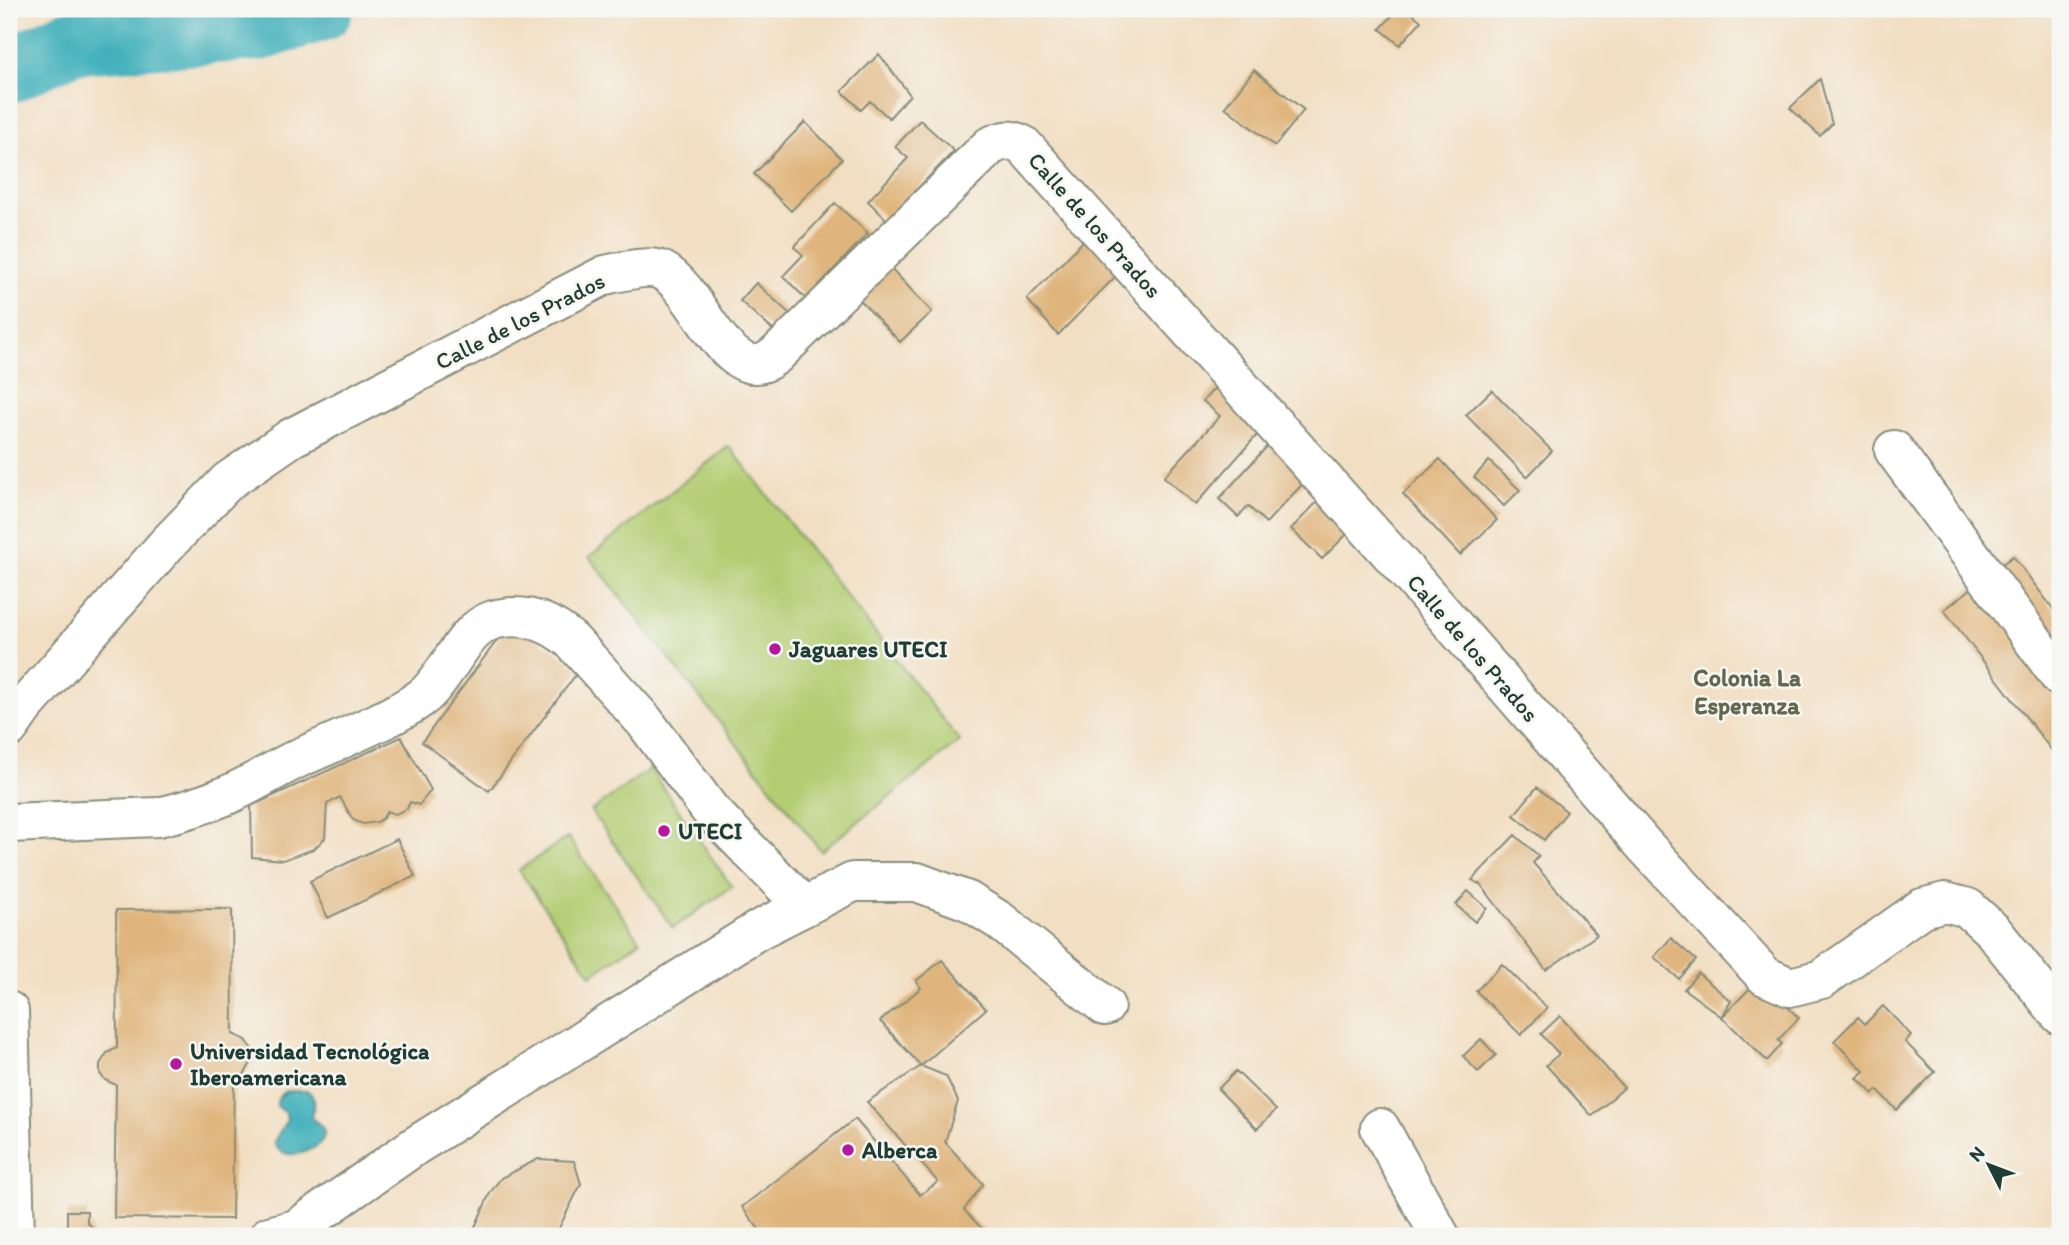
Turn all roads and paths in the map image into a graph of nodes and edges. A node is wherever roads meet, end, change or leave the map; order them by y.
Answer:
1 (1895, 450) dead end
2 (2060, 677) edge
3 (9, 728) edge
4 (9, 823) edge
5 (804, 906) junction
6 (1105, 1006) dead end
7 (9, 1011) edge
8 (2060, 1015) edge
9 (1380, 1128) dead end
10 (15, 1236) edge
11 (269, 1236) edge
12 (1440, 1236) edge

1 - 2 street
3 - 8 street, Calle de los Prados
4 - 5 street
5 - 6 street
5 - 11 street
7 - 10 street
9 - 12 street

